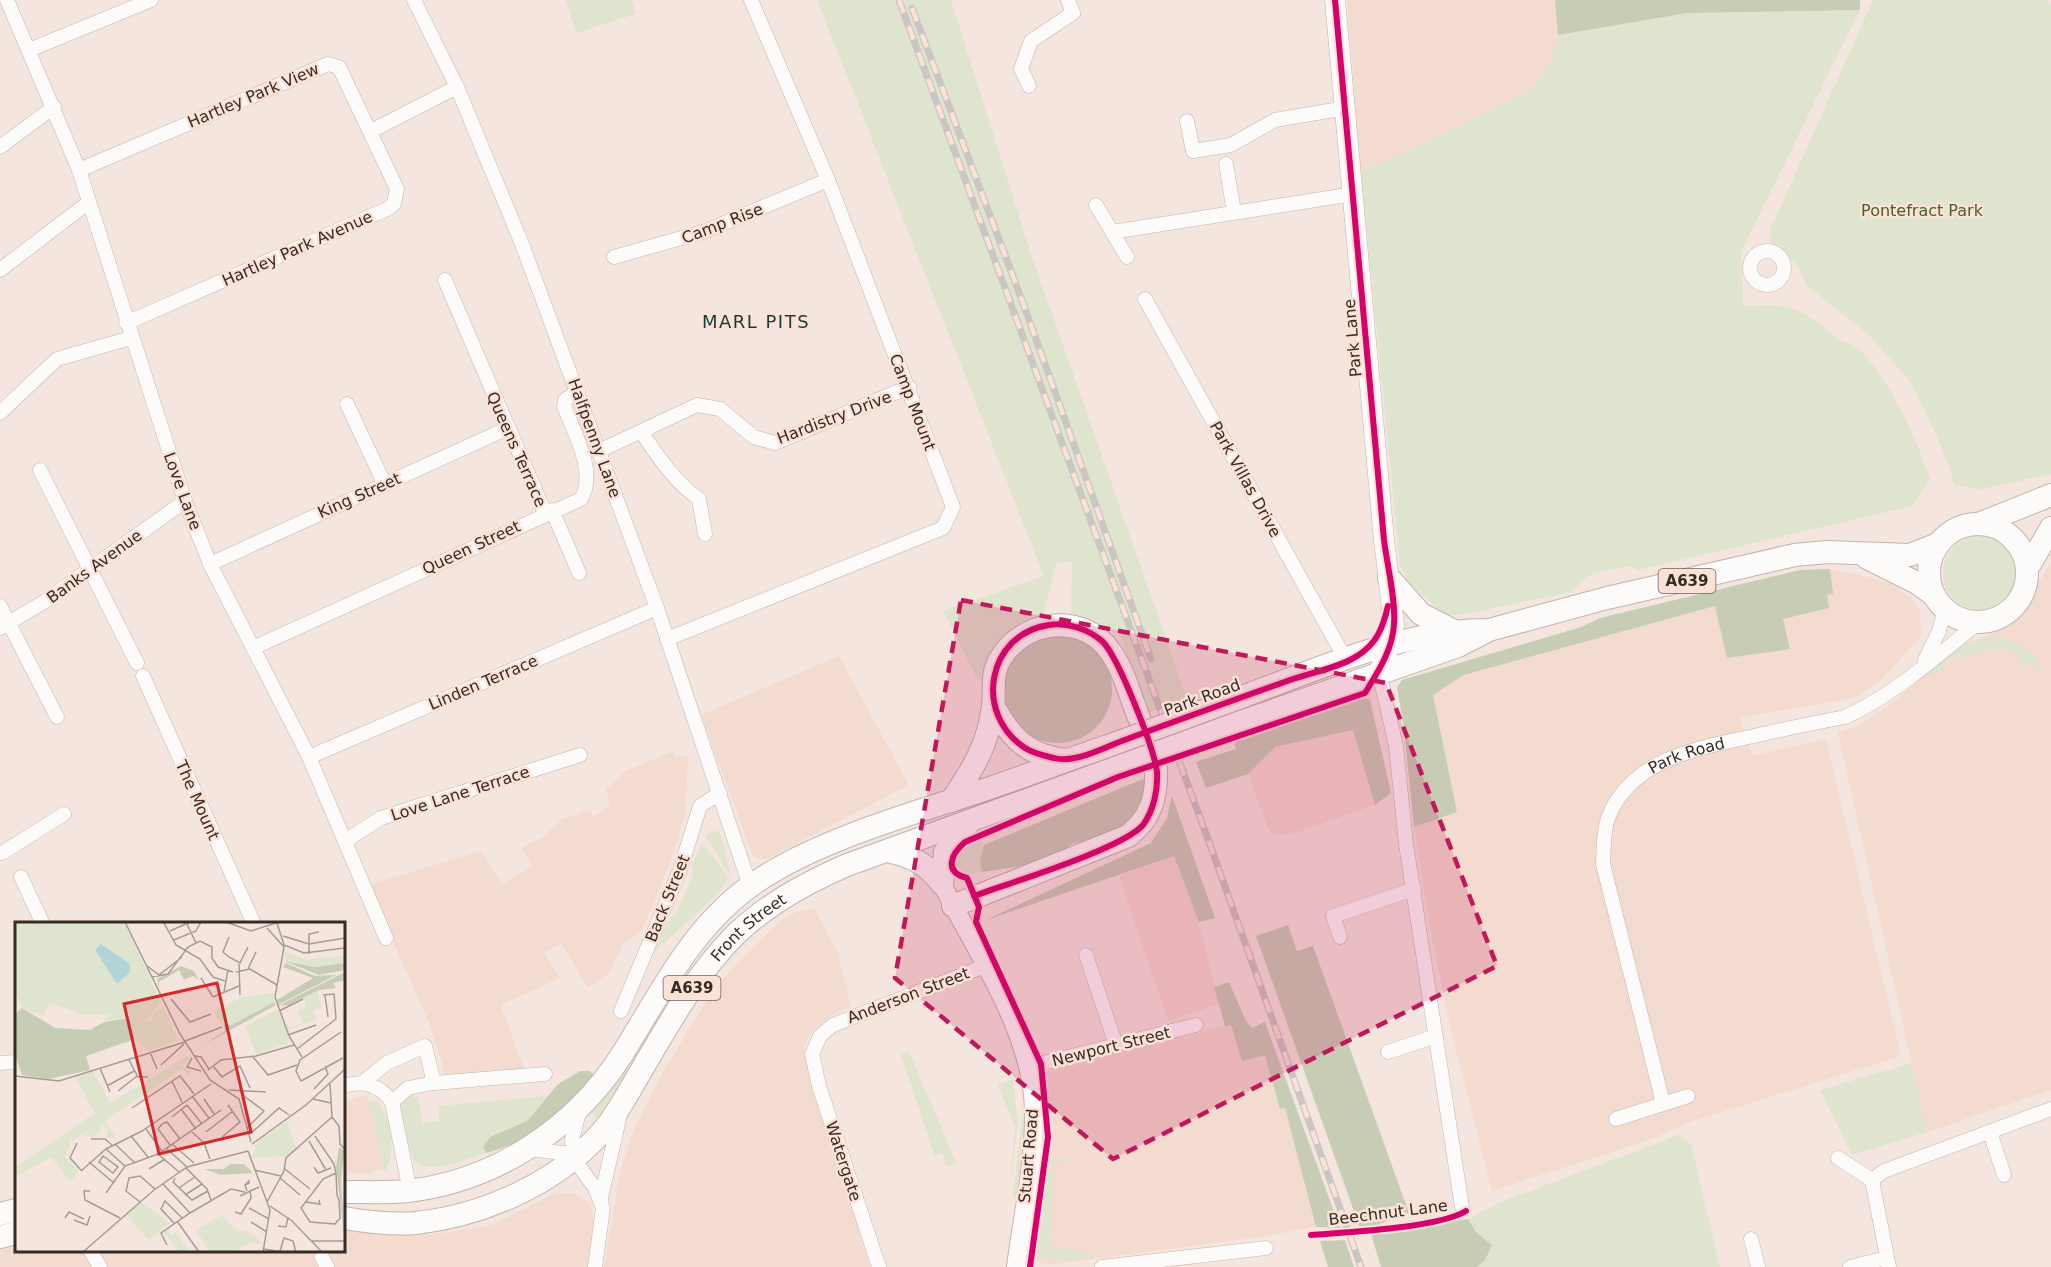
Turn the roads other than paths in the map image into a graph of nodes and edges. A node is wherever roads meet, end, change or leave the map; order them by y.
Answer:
1 (7, 0) edge
2 (751, 0) edge
3 (1068, 0) edge
4 (1335, 0) edge
5 (146, 1) edge
6 (418, 1) edge
7 (29, 50) junction
8 (1029, 86) dead end
9 (457, 87) junction
10 (54, 107) junction
11 (1346, 108) junction
12 (1187, 121) dead end
13 (371, 131) junction
14 (0, 147) edge
15 (1226, 164) dead end
16 (79, 170) junction
17 (828, 180) junction
18 (1354, 194) junction
19 (89, 202) junction
20 (1096, 205) dead end
21 (1234, 212) junction
22 (1112, 232) junction
23 (614, 257) dead end
24 (1127, 257) dead end
25 (0, 270) edge
26 (445, 280) dead end
27 (1145, 299) dead end
28 (126, 322) junction
29 (131, 338) junction
30 (909, 387) junction
31 (578, 391) junction
32 (347, 404) dead end
33 (0, 413) edge
34 (508, 428) junction
35 (642, 433) junction
36 (599, 451) junction
37 (40, 470) dead end
38 (384, 483) junction
39 (2051, 495) edge
40 (185, 501) junction
41 (549, 511) junction
42 (1981, 524) junction
43 (2051, 528) edge
44 (705, 534) dead end
45 (1938, 544) junction
46 (1850, 552) junction
47 (210, 564) junction
48 (89, 568) junction
49 (2027, 569) junction
50 (579, 573) dead end
51 (1390, 586) junction
52 (1940, 602) junction
53 (0, 606) edge
54 (657, 608) junction
55 (1979, 622) junction
56 (4, 626) edge
57 (1489, 630) junction
58 (1454, 631) junction
59 (667, 639) junction
60 (1390, 646) junction
61 (253, 648) junction
62 (1352, 658) junction
63 (1921, 666) junction
64 (1379, 672) junction
65 (993, 705) junction
66 (1232, 713) junction
67 (57, 717) dead end
68 (1139, 718) dead end
69 (580, 755) dead end
70 (309, 757) junction
71 (1066, 760) junction
72 (1156, 769) dead end
73 (1072, 784) joint
74 (720, 793) junction
75 (951, 801) junction
76 (64, 814) dead end
77 (970, 822) junction
78 (345, 841) junction
79 (888, 851) junction
80 (3, 855) edge
81 (21, 877) dead end
82 (942, 884) junction
83 (750, 886) junction
84 (1414, 889) junction
85 (787, 894) junction
86 (953, 906) junction
87 (43, 922) edge
88 (253, 922) edge
89 (747, 925) junction
90 (1340, 937) dead end
91 (386, 938) dead end
92 (1086, 955) dead end
93 (985, 966) junction
94 (621, 1011) dead end
95 (1196, 1025) dead end
96 (1436, 1036) junction
97 (1116, 1045) junction
98 (1388, 1052) dead end
99 (812, 1054) joint
100 (15, 1062) edge
101 (0, 1064) edge
102 (1027, 1068) junction
103 (545, 1074) dead end
104 (362, 1083) junction
105 (434, 1083) junction
106 (345, 1086) edge
107 (1688, 1096) dead end
108 (623, 1101) junction
109 (392, 1102) junction
110 (1663, 1103) junction
111 (581, 1107) junction
112 (2051, 1109) edge
113 (1616, 1119) dead end
114 (1990, 1132) junction
115 (529, 1149) junction
116 (1838, 1158) dead end
117 (574, 1159) junction
118 (2004, 1175) dead end
119 (1872, 1180) junction
120 (410, 1191) junction
121 (345, 1192) edge
122 (601, 1198) junction
123 (1462, 1207) dead end
124 (15, 1210) edge
125 (471, 1210) junction
126 (0, 1214) edge
127 (345, 1218) edge
128 (388, 1223) junction
129 (15, 1233) edge
130 (0, 1237) edge
131 (1751, 1239) dead end
132 (1266, 1248) dead end
133 (92, 1252) edge
134 (1888, 1263) edge
135 (1125, 1266) edge
136 (100, 1267) edge
137 (596, 1267) edge
138 (879, 1267) edge
139 (1016, 1267) edge
140 (1102, 1267) edge
141 (1758, 1267) edge
142 (1850, 1267) edge

1 - 7 street, Love Lane
2 - 17 street, Camp Mount
3 - 8 street
4 - 11 main road, Park Lane
5 - 7 street
6 - 9 street, Halfpenny Lane
7 - 10 street, Love Lane
9 - 13 street
9 - 31 street, Halfpenny Lane
10 - 14 street
10 - 16 street, Love Lane
11 - 12 street
11 - 18 main road, Park Lane
13 - 16 street, Hartley Park View
13 - 28 street, Hartley Park Avenue
15 - 21 street
16 - 19 street, Love Lane
17 - 23 street, Camp Rise
17 - 30 street, Camp Mount
18 - 21 street
18 - 51 main road, Park Lane
19 - 25 street
19 - 28 street, Love Lane
20 - 22 street
21 - 22 street
22 - 24 street
26 - 34 street, Queens Terrace
27 - 62 street, Park Villas Drive
28 - 29 street, Love Lane
29 - 33 street
29 - 40 street, Love Lane
30 - 35 street, Hardistry Drive
30 - 59 street, Camp Mount
31 - 36 street, Halfpenny Lane
31 - 41 street, Queen Street
32 - 38 street
34 - 38 street, King Street
34 - 41 street, Queens Terrace
35 - 36 street, Hardistry Drive
35 - 44 street
36 - 54 street, Halfpenny Lane
37 - 48 street, The Mount
38 - 47 street, King Street
39 - 42 main road, Park Road
40 - 47 street, Love Lane
40 - 48 street, Banks Avenue
41 - 50 street, Queens Terrace
41 - 61 street, Queen Street
42 - 45 main road, Park Road / A639
42 - 49 main road
43 - 49 main road, Park Road
45 - 46 main road, Park Road / A639
45 - 52 main road, Park Road
46 - 52 main road, Park Road / A639
46 - 57 main road, Park Road / A639
47 - 61 street, Love Lane
48 - 56 street, Banks Avenue
48 - 88 street, The Mount
49 - 55 main road, Park Road
51 - 58 main road
51 - 60 main road, Park Lane
51 - 62 main road
52 - 55 main road, Park Road / A639
52 - 63 street, Park Road
53 - 56 street
54 - 59 street, Halfpenny Lane
54 - 70 street, Linden Terrace
55 - 63 street, Park Road
56 - 67 street
57 - 58 main road, Park Road / A639
57 - 64 main road, Park Road / A639
58 - 60 main road, Park Road / A639
59 - 74 street, Halfpenny Lane
60 - 62 main road, Park Road / A639
60 - 64 main road, Park Lane
61 - 70 street, Love Lane
62 - 66 main road, Park Road
63 - 110 street, Park Road
64 - 66 main road, Park Road
64 - 84 street, Beechnut Lane
65 - 68 main road
65 - 71 main road
65 - 75 main road
66 - 71 main road, Park Road / A639, bridge
66 - 73 main road, Park Road / A639, bridge
69 - 78 street, Love Lane Terrace
70 - 78 street, Love Lane
71 - 75 main road, Front Street / A639
72 - 86 main road
73 - 77 main road, Front Street / A639
74 - 83 street, Halfpenny Lane
74 - 94 street, Back Street
75 - 83 main road, Front Street / A639
76 - 80 street
77 - 79 main road, Front Street / A639
77 - 82 main road
78 - 91 street, Love Lane
79 - 82 main road
79 - 85 main road, Front Street / A639
81 - 87 street
82 - 86 street, Stuart Road
83 - 85 main road
83 - 89 main road
83 - 111 main road, Front Street / A639
84 - 90 street
84 - 96 street, Beechnut Lane
85 - 89 main road, Front Street / A639
86 - 93 street, Stuart Road
89 - 108 main road, Front Street / A639
92 - 97 street
93 - 99 street, Anderson Street
93 - 102 street, Stuart Road
95 - 97 street, Newport Street
96 - 98 street
96 - 123 street, Beechnut Lane
97 - 102 street, Newport Street
99 - 138 street, Watergate
100 - 101 street
102 - 139 street, Stuart Road
103 - 105 street
104 - 105 street
104 - 106 street
104 - 109 street
105 - 109 street
107 - 110 street
108 - 117 main road, Front Street / A639
108 - 122 street
109 - 120 street
110 - 113 street
111 - 115 main road, Front Street / A639
111 - 117 street
112 - 114 street
114 - 118 street
114 - 119 street
115 - 117 street
115 - 120 main road, Front Street / A639
116 - 119 street
117 - 122 street
117 - 125 main road, Front Street / A639
119 - 134 street
120 - 121 main road, A639
120 - 125 main road, A639
120 - 128 main road
122 - 137 street
124 - 126 main road
125 - 128 main road, Front Street / A639
127 - 128 main road, A639
129 - 130 main road
131 - 141 street
132 - 135 street
133 - 136 street
134 - 142 street
135 - 140 street

